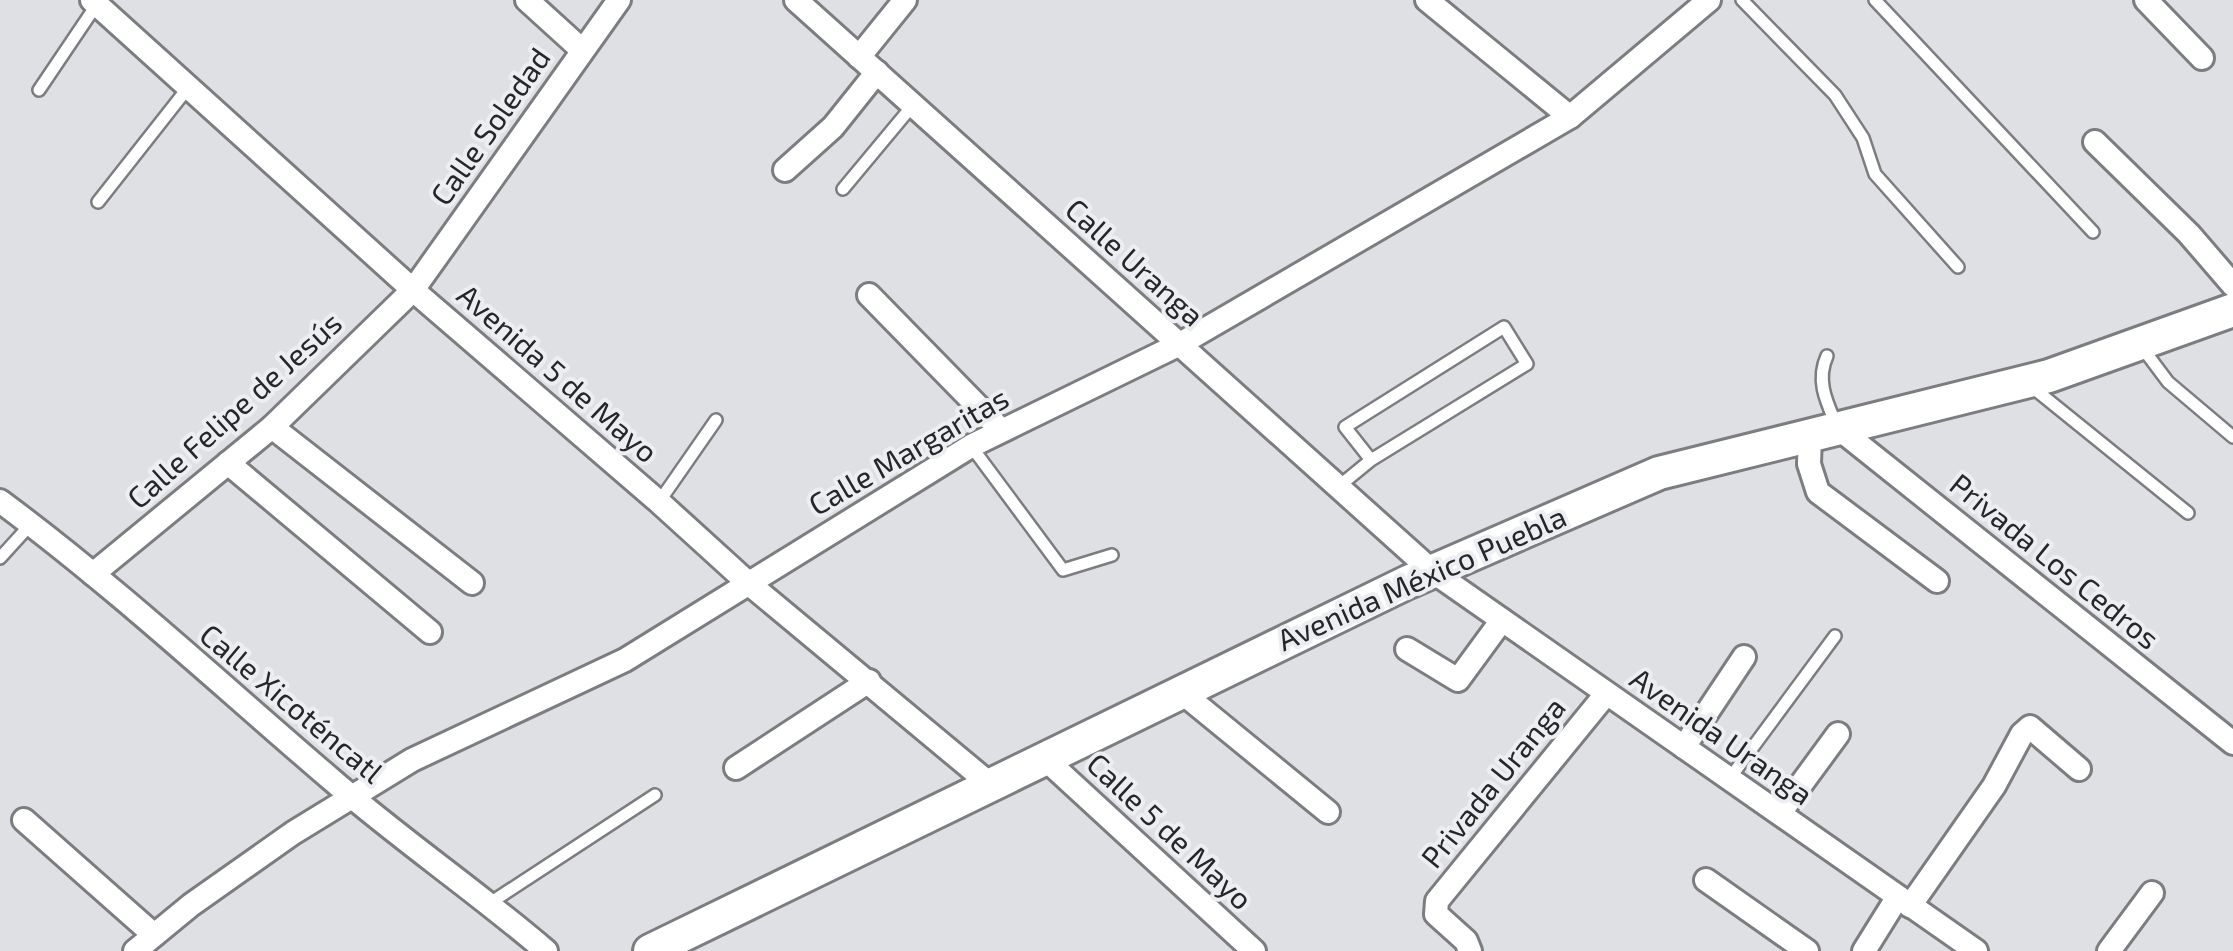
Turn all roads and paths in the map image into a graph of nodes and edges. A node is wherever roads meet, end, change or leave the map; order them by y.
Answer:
1 (527, 0) edge
2 (619, 0) edge
3 (796, 0) edge
4 (904, 0) edge
5 (1427, 0) edge
6 (1709, 0) edge
7 (1742, 0) edge
8 (1875, 0) edge
9 (2146, 0) edge
10 (97, 2) edge
11 (582, 50) junction
12 (2202, 58) dead end
13 (868, 64) junction
14 (187, 89) junction
15 (39, 90) dead end
16 (913, 105) junction
17 (1570, 117) junction
18 (2095, 142) dead end
19 (785, 170) dead end
20 (843, 190) dead end
21 (98, 202) dead end
22 (2092, 232) dead end
23 (1958, 267) dead end
24 (2233, 285) edge
25 (412, 290) junction
26 (869, 295) dead end
27 (2233, 310) edge
28 (1180, 344) junction
29 (2139, 344) junction
30 (1828, 356) dead end
31 (2026, 382) junction
32 (716, 420) dead end
33 (272, 427) junction
34 (1002, 430) junction
35 (1824, 432) junction
36 (2233, 437) edge
37 (971, 446) junction
38 (1371, 460) junction
39 (228, 463) junction
40 (1338, 487) junction
41 (0, 501) edge
42 (659, 502) junction
43 (2188, 513) dead end
44 (31, 524) junction
45 (1112, 555) dead end
46 (0, 558) edge
47 (1432, 572) junction
48 (94, 574) junction
49 (747, 582) junction
50 (1936, 582) dead end
51 (472, 583) dead end
52 (1502, 620) junction
53 (430, 632) dead end
54 (1835, 636) dead end
55 (1407, 649) dead end
56 (1744, 657) dead end
57 (869, 680) junction
58 (1180, 691) junction
59 (1606, 694) junction
60 (1838, 734) dead end
61 (2233, 743) edge
62 (1684, 747) junction
63 (1044, 757) junction
64 (736, 768) dead end
65 (2079, 769) dead end
66 (1730, 778) junction
67 (991, 785) junction
68 (655, 795) dead end
69 (353, 798) junction
70 (1328, 812) dead end
71 (1780, 813) junction
72 (24, 820) dead end
73 (1706, 880) dead end
74 (2152, 893) dead end
75 (1904, 902) junction
76 (490, 903) junction
77 (154, 936) junction
78 (134, 951) edge
79 (546, 951) edge
80 (650, 951) edge
81 (1254, 951) edge
82 (1470, 951) edge
83 (1807, 951) edge
84 (1864, 951) edge
85 (1976, 951) edge
86 (2109, 951) edge

1 - 11 street
2 - 11 street, Calle Soledad
3 - 13 street, Calle Uranga
4 - 13 street
5 - 17 street
6 - 17 street, Calle Margaritas
7 - 23 lane
8 - 22 lane
9 - 12 street
10 - 14 street, Avenida 5 de Mayo
10 - 15 lane
11 - 25 street, Calle Soledad
13 - 16 street, Calle Uranga
13 - 19 street
14 - 21 lane
14 - 25 street, Avenida 5 de Mayo
16 - 20 lane
16 - 28 street, Calle Uranga
17 - 28 street, Calle Margaritas
18 - 24 street
25 - 33 street, Calle Felipe de Jesús
25 - 42 street, Avenida 5 de Mayo
26 - 34 street
27 - 29 main road, Avenida México Puebla
28 - 34 street, Calle Margaritas
28 - 40 street, Calle Uranga
29 - 31 main road, Avenida México Puebla
29 - 36 lane
30 - 35 lane
31 - 35 main road, Avenida México Puebla
31 - 43 lane
32 - 42 lane
33 - 39 street, Calle Felipe de Jesús
33 - 51 street
34 - 37 street, Calle Margaritas
35 - 47 main road, Avenida México Puebla
35 - 50 street
35 - 61 street, Privada Los Cedros
37 - 45 lane
37 - 49 street, Calle Margaritas
38 - 38 lane
38 - 40 lane
39 - 48 street, Calle Felipe de Jesús
39 - 53 street
40 - 47 street, Calle Uranga
41 - 44 street, Calle Xicoténcatl
42 - 49 street, Avenida 5 de Mayo
44 - 46 lane
44 - 48 street, Calle Xicoténcatl
47 - 52 street, Avenida Uranga
47 - 58 main road, Avenida México Puebla
48 - 69 street, Calle Xicoténcatl
49 - 57 street, Avenida 5 de Mayo
49 - 69 street, Calle Margaritas
52 - 55 street
52 - 59 street, Avenida Uranga
54 - 66 lane
56 - 62 street
57 - 64 street
57 - 67 street, Avenida 5 de Mayo
58 - 63 main road, Avenida México Puebla
58 - 70 street
59 - 62 street, Avenida Uranga
59 - 82 street, Privada Uranga
60 - 71 street
62 - 66 street, Avenida Uranga
63 - 67 main road, Avenida México Puebla
63 - 81 street, Calle 5 de Mayo
65 - 75 street
66 - 71 street, Avenida Uranga
67 - 80 main road, Avenida México Puebla
68 - 76 lane
69 - 76 street, Calle Xicoténcatl
69 - 77 street, Calle Margaritas
71 - 75 street, Avenida Uranga
72 - 77 street
73 - 83 street
74 - 86 street
75 - 84 street
75 - 85 street, Avenida Uranga
76 - 79 street, Calle Xicoténcatl
77 - 78 street, Calle Margaritas

